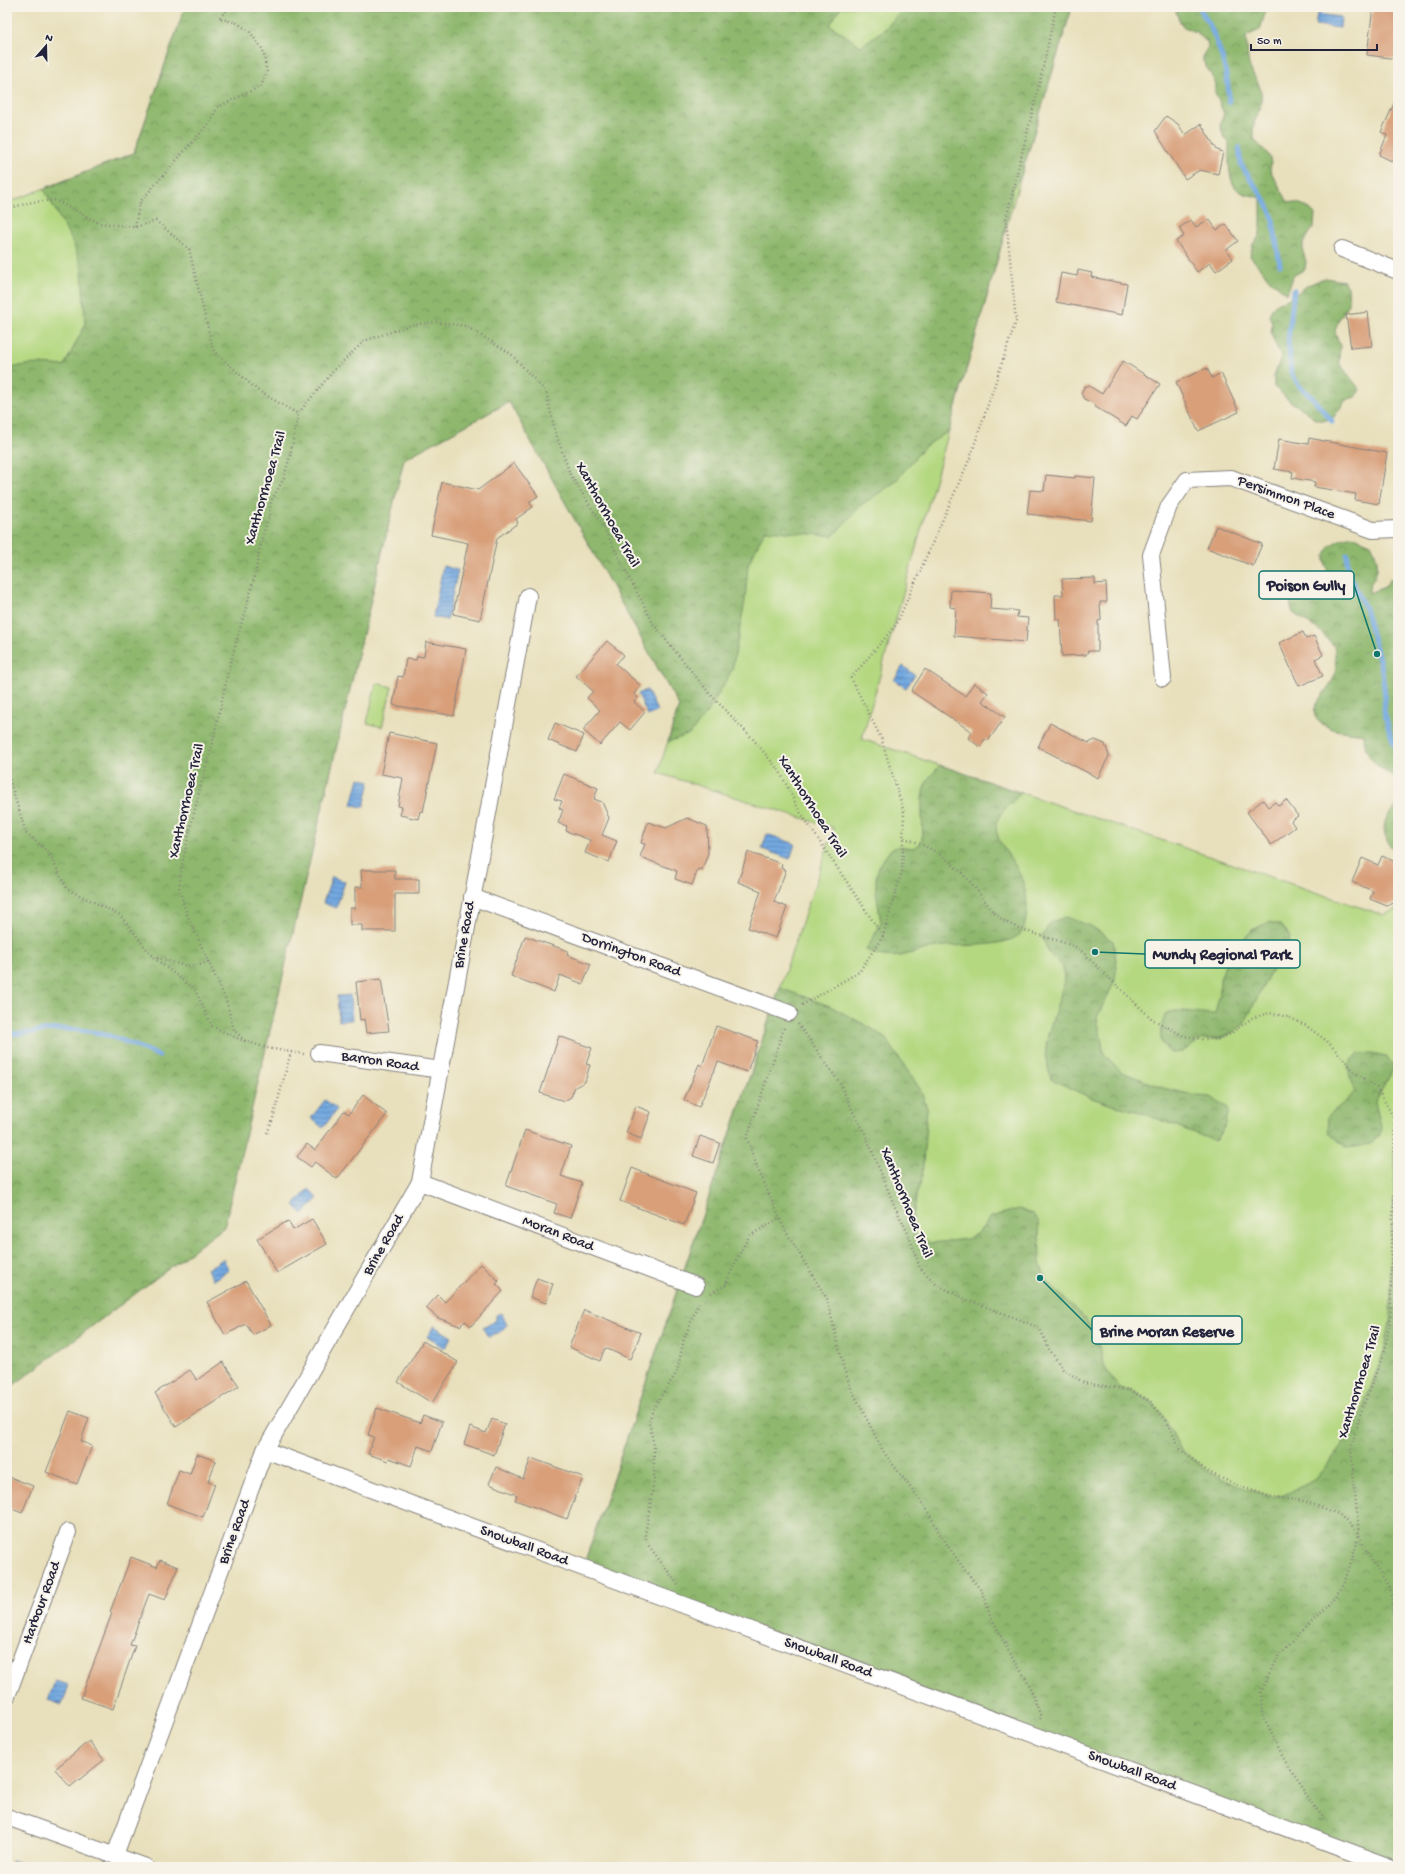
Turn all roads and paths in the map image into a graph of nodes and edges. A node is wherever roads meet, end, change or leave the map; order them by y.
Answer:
1 (230, 7) edge
2 (1056, 7) edge
3 (7, 209) edge
4 (135, 227) junction
5 (1342, 249) dead end
6 (1398, 271) edge
7 (298, 414) junction
8 (1398, 529) edge
9 (528, 596) dead end
10 (1163, 678) dead end
11 (7, 772) edge
12 (904, 838) junction
13 (472, 897) junction
14 (883, 936) junction
15 (153, 957) junction
16 (209, 962) junction
17 (789, 1013) junction
18 (246, 1041) junction
19 (291, 1052) junction
20 (319, 1053) joint
21 (441, 1070) junction
22 (267, 1133) dead end
23 (420, 1182) junction
24 (780, 1218) junction
25 (696, 1286) junction
26 (265, 1450) junction
27 (68, 1532) dead end
28 (1359, 1535) junction
29 (681, 1587) dead end
30 (1398, 1625) edge
31 (7, 1696) edge
32 (1034, 1735) junction
33 (7, 1817) edge
34 (1313, 1838) junction
35 (115, 1855) junction
36 (146, 1867) edge
37 (1391, 1867) edge

1 - 4 path
2 - 12 path
3 - 4 path
4 - 7 path
5 - 6 street
7 - 14 path, Xanthorrhoea Trail
7 - 16 path, Xanthorrhoea Trail
8 - 10 street, Persimmon Place
9 - 13 street, Brine Road
11 - 15 path, Xanthorrhoea Trail
12 - 14 path
12 - 28 path, Xanthorrhoea Trail
13 - 17 street, Dorrington Road
13 - 21 street, Brine Road
14 - 17 path
15 - 16 path
15 - 18 path, Xanthorrhoea Trail
16 - 18 path, Xanthorrhoea Trail
17 - 24 path
17 - 28 path, Xanthorrhoea Trail
18 - 19 path, Xanthorrhoea Trail
19 - 20 path, Xanthorrhoea Trail
19 - 22 path
20 - 21 street, Barron Road
21 - 23 street, Brine Road
23 - 25 street, Moran Road
23 - 26 street, Brine Road
24 - 25 path
24 - 32 path
25 - 29 path
26 - 32 street, Snowball Road
26 - 35 street, Brine Road
27 - 31 street, Harbour Road
28 - 30 path
28 - 34 path
32 - 34 street, Snowball Road
33 - 35 street
34 - 37 street, Snowball Road
35 - 36 street

